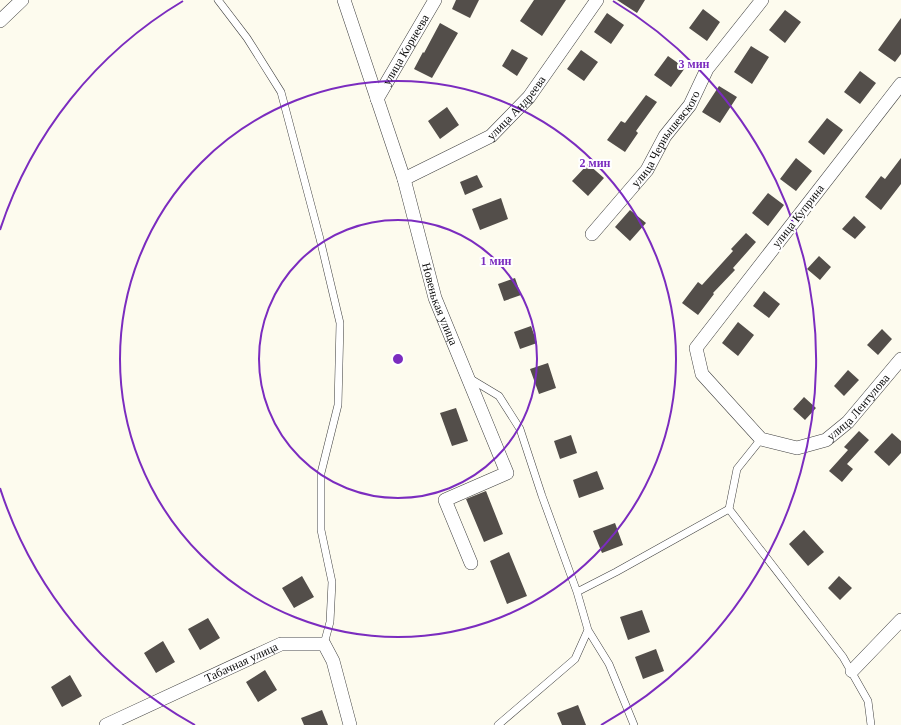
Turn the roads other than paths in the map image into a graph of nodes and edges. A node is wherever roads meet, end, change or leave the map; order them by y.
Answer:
1 (22, 0) edge
2 (218, 0) edge
3 (344, 0) edge
4 (435, 0) edge
5 (597, 0) edge
6 (762, 0) edge
7 (0, 21) edge
8 (901, 84) edge
9 (376, 99) junction
10 (404, 179) junction
11 (592, 234) dead end
12 (901, 359) edge
13 (468, 378) junction
14 (761, 439) junction
15 (729, 509) junction
16 (471, 562) dead end
17 (577, 592) junction
18 (901, 620) edge
19 (588, 630) junction
20 (324, 644) junction
21 (852, 671) junction
22 (106, 725) edge
23 (350, 725) edge
24 (498, 725) edge
25 (634, 725) edge
26 (871, 725) edge

1 - 7 street
2 - 20 lane
3 - 9 street, Новенькая улица
4 - 9 street, улица Корнеева
5 - 10 street, улица Андреева
6 - 11 street, улица Чернышевского
8 - 14 street, улица Куприна
9 - 10 street, Новенькая улица
10 - 13 street, Новенькая улица
12 - 14 street, улица Лентулова
13 - 16 street, Новенькая улица
13 - 17 lane
14 - 15 lane
15 - 17 lane
15 - 21 lane
17 - 19 lane
18 - 21 street
19 - 24 lane
19 - 25 lane
20 - 22 street, Табачная улица
20 - 23 street
21 - 26 lane

